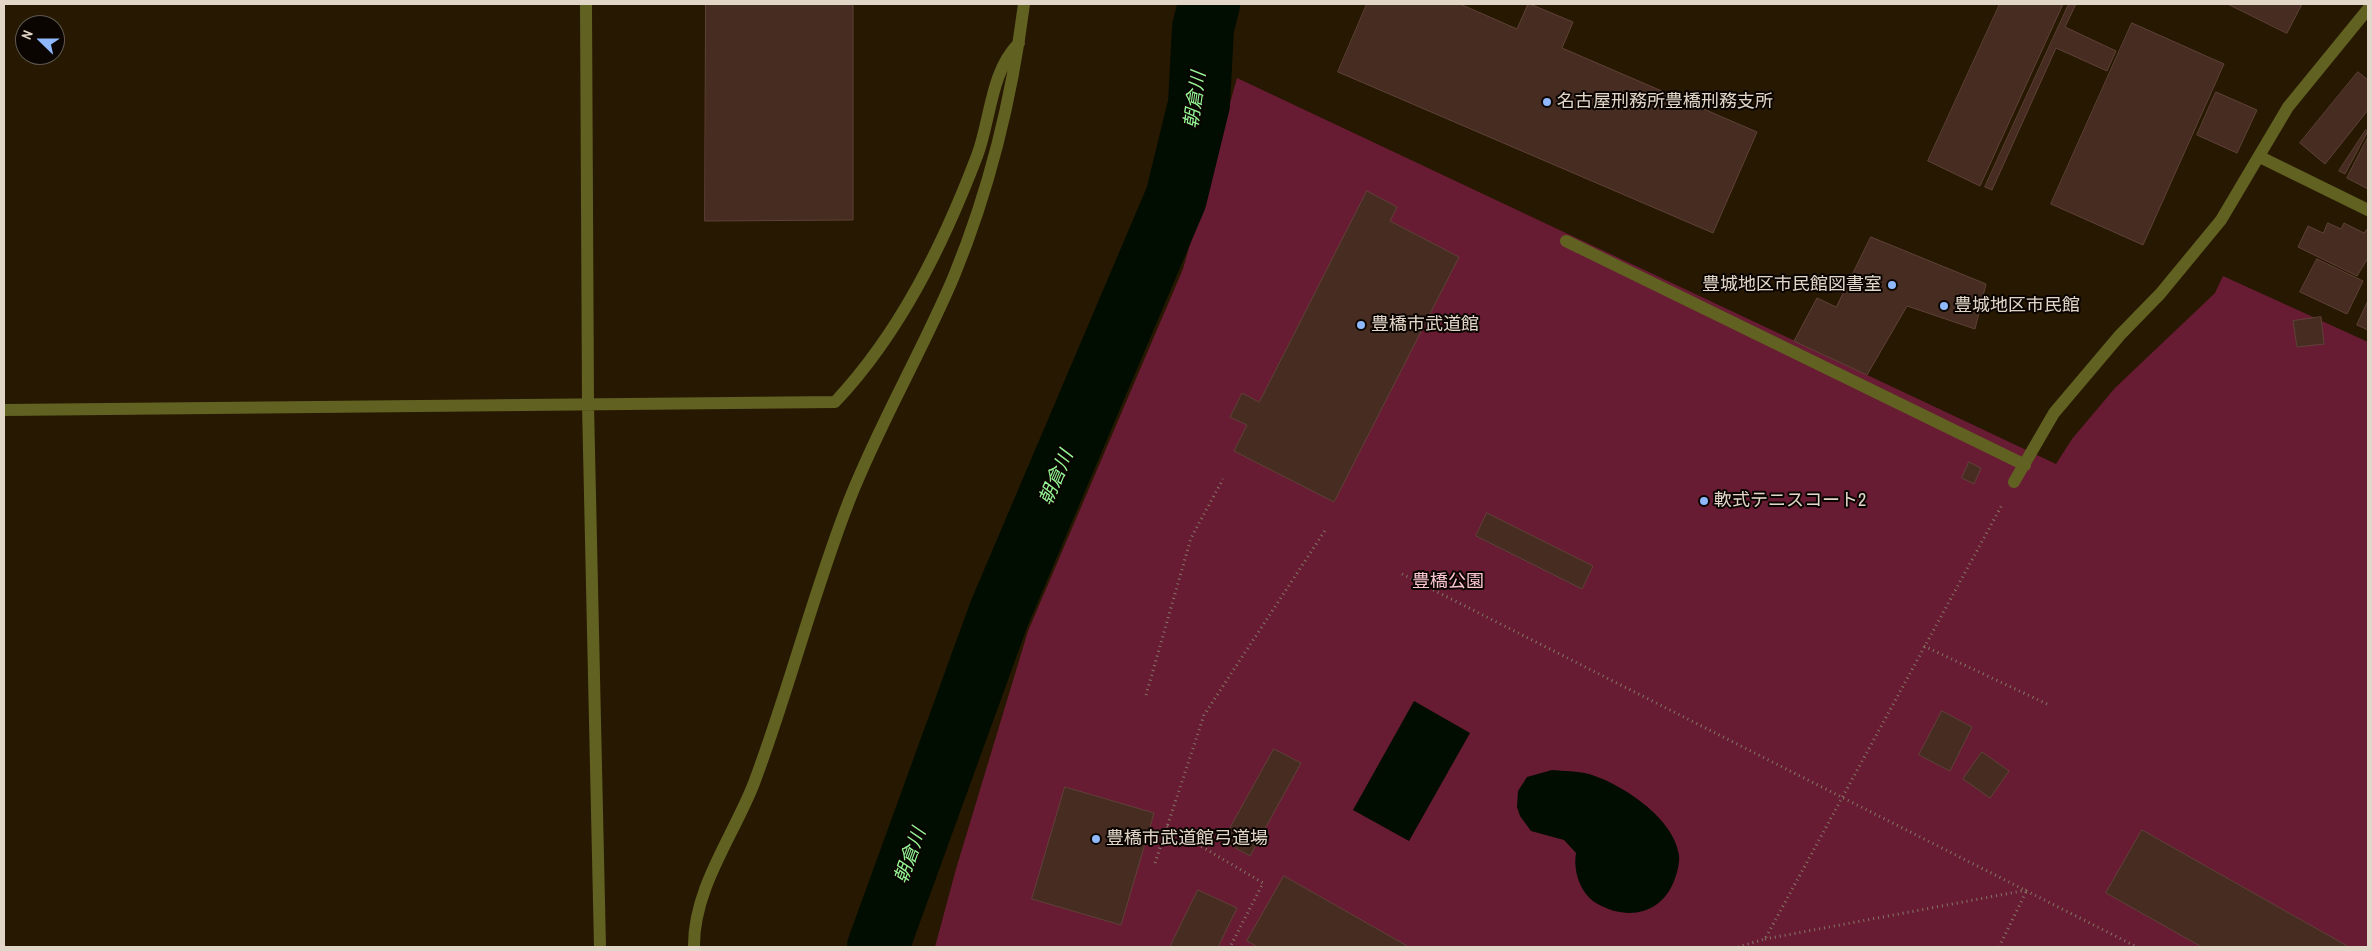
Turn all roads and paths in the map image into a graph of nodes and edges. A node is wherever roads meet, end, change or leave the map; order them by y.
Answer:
1 (586, 4) edge
2 (1024, 4) edge
3 (2368, 9) edge
4 (1019, 43) junction
5 (2260, 157) junction
6 (2368, 210) edge
7 (1566, 241) dead end
8 (588, 405) junction
9 (4, 410) edge
10 (2025, 465) junction
11 (1223, 479) dead end
12 (2014, 482) joint
13 (1326, 529) dead end
14 (1402, 574) dead end
15 (1924, 646) junction
16 (1146, 695) dead end
17 (2047, 704) dead end
18 (1844, 798) junction
19 (1167, 826) junction
20 (1155, 863) dead end
21 (2027, 890) junction
22 (1765, 939) junction
23 (600, 947) edge
24 (694, 947) edge
25 (1230, 947) edge
26 (1738, 947) edge
27 (1999, 947) edge
28 (2137, 947) edge

1 - 8 street
2 - 4 street
3 - 5 street
4 - 8 street
4 - 24 street
5 - 6 street
5 - 10 street
7 - 10 street
8 - 9 street
8 - 23 street
10 - 12 street
11 - 16 path
12 - 15 path
13 - 19 path
14 - 18 path
15 - 17 path
15 - 18 path
18 - 21 path
18 - 22 path
19 - 20 path
19 - 25 path
21 - 22 path
21 - 27 path
21 - 28 path
22 - 26 path

